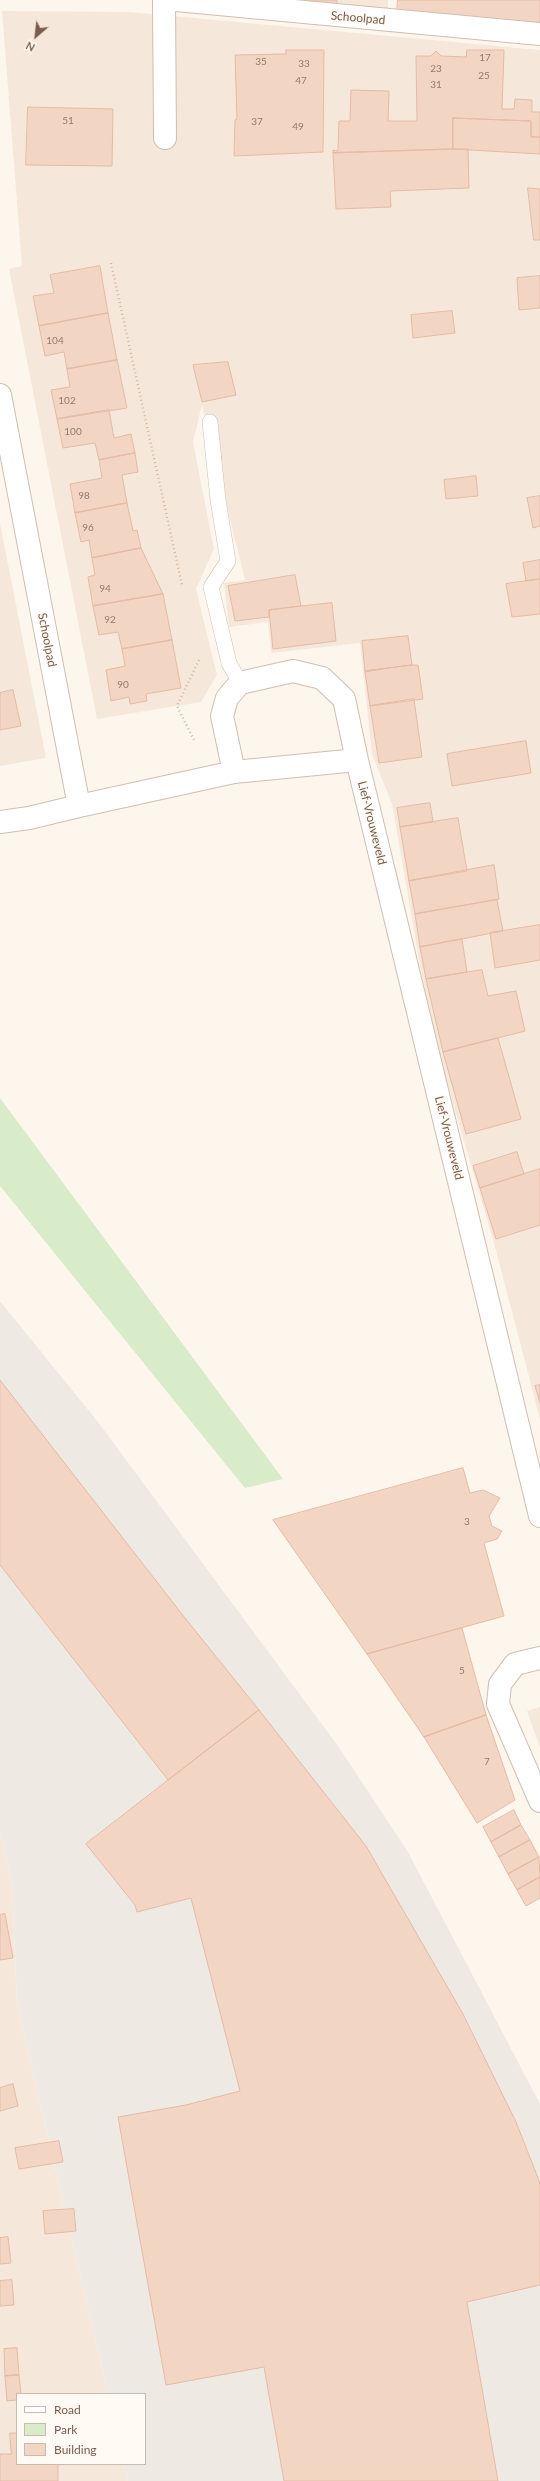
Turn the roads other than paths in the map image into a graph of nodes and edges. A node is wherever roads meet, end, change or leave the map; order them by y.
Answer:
1 (164, 0) edge
2 (176, 0) edge
3 (540, 34) edge
4 (165, 138) dead end
5 (0, 395) edge
6 (210, 422) dead end
7 (240, 683) junction
8 (357, 760) junction
9 (234, 772) junction
10 (79, 806) junction
11 (0, 822) edge
12 (540, 1516) edge
13 (540, 1658) edge
14 (540, 1801) edge

1 - 4 street
2 - 3 street, Schoolpad
5 - 10 street, Schoolpad
6 - 7 lane
7 - 8 street, Lief-Vrouweveld
7 - 9 street
8 - 9 street
8 - 12 street, Lief-Vrouweveld
9 - 10 street
10 - 11 street
13 - 14 street

